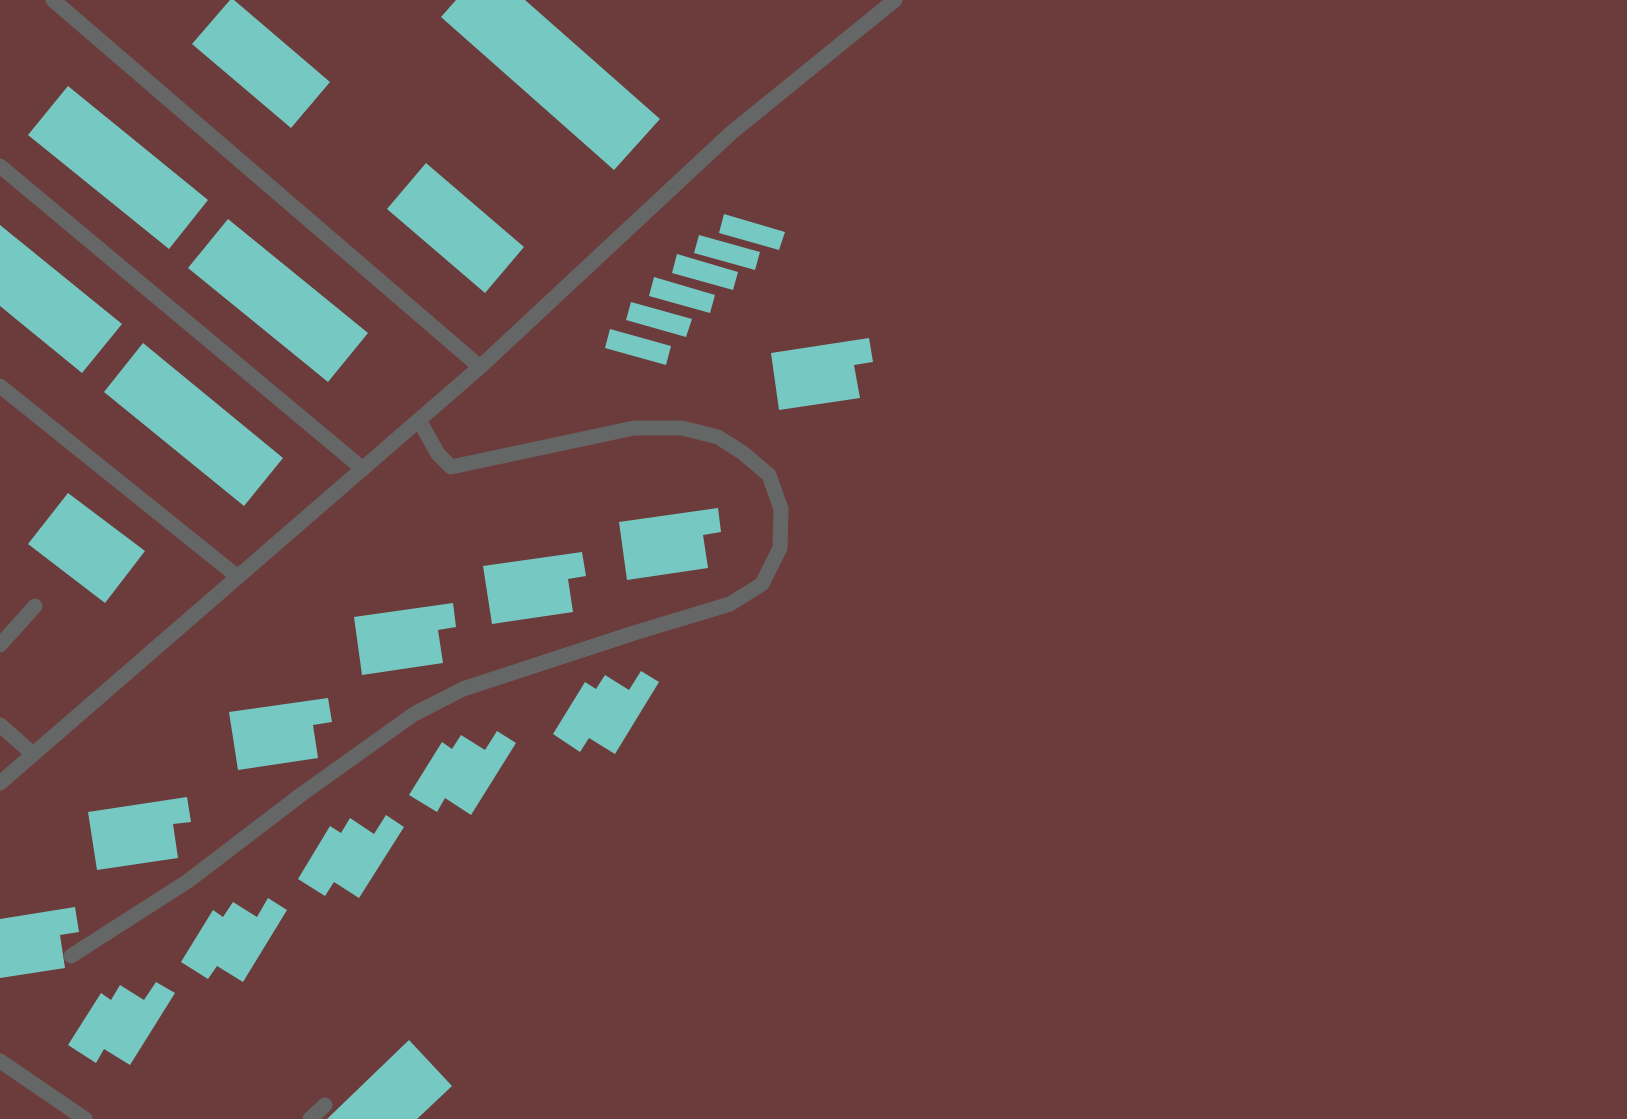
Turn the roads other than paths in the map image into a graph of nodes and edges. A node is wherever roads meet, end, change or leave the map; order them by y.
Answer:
1 (52, 0) edge
2 (895, 0) edge
3 (0, 166) edge
4 (480, 367) junction
5 (0, 387) edge
6 (419, 420) junction
7 (363, 469) junction
8 (238, 577) junction
9 (35, 606) dead end
10 (0, 645) edge
11 (0, 726) edge
12 (33, 754) junction
13 (0, 783) edge
14 (70, 956) dead end
15 (0, 1061) edge
16 (326, 1105) dead end
17 (85, 1119) edge
18 (310, 1119) edge

1 - 4 street
2 - 4 street
3 - 7 street
4 - 6 street
5 - 8 street
6 - 7 street
6 - 14 street
7 - 8 street
8 - 12 street
9 - 10 street
11 - 12 street
12 - 13 street
15 - 17 street
16 - 18 street

